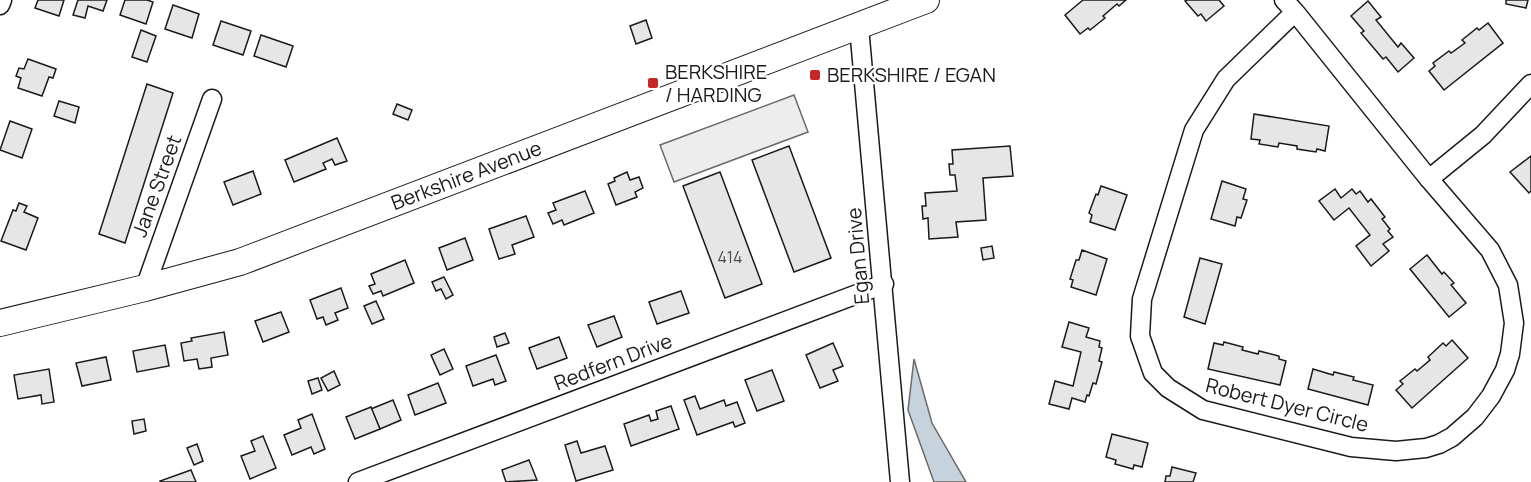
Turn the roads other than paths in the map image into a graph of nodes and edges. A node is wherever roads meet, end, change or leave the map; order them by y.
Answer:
1 (2, 0) edge
2 (926, 0) edge
3 (0, 5) edge
4 (1289, 6) edge
5 (859, 27) junction
6 (1531, 84) edge
7 (212, 99) dead end
8 (1429, 179) junction
9 (884, 284) junction
10 (145, 288) junction
11 (0, 323) edge
12 (358, 482) edge
13 (900, 482) edge

1 - 3 street
2 - 5 main road, Berkshire Avenue
4 - 8 street, Robert Dyer Circle
4 - 8 street, Robert Dyer Circle
5 - 9 street, Egan Drive
5 - 10 main road, Berkshire Avenue
6 - 8 street
7 - 10 street, Jane Street
9 - 12 street, Redfern Drive
9 - 13 street, Egan Drive
10 - 11 main road, Berkshire Avenue

